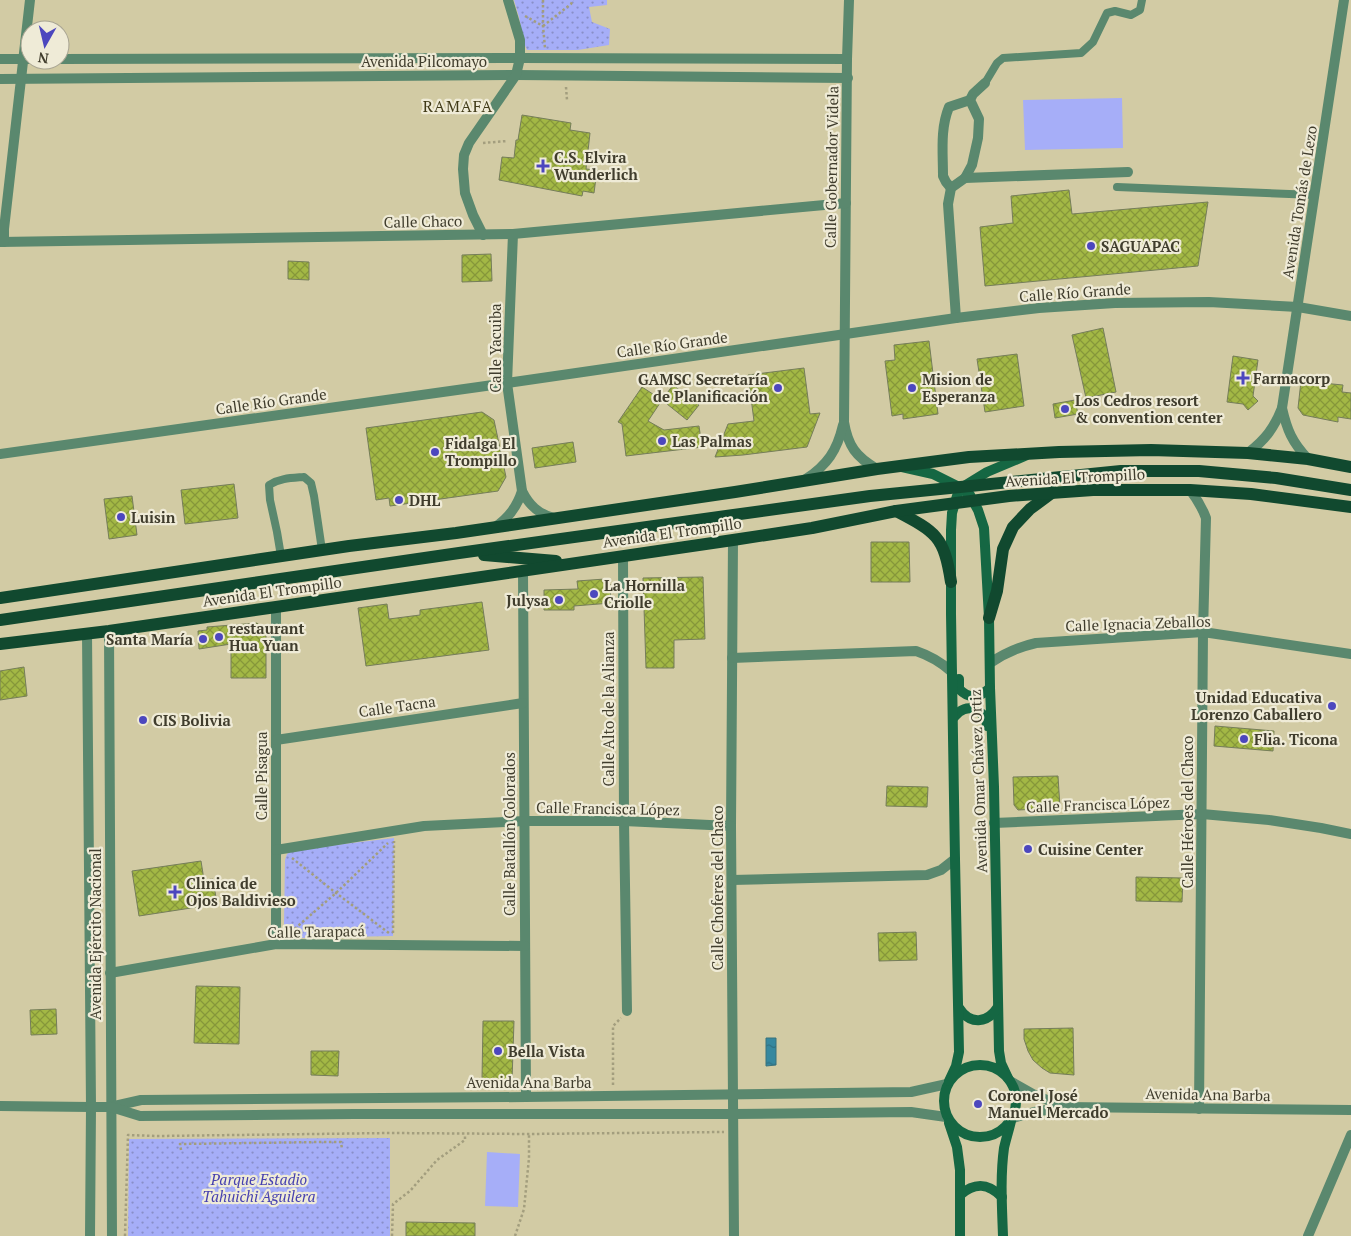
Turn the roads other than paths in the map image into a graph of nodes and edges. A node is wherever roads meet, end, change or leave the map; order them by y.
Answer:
1 (30, 0) edge
2 (508, 0) edge
3 (849, 0) edge
4 (1142, 0) edge
5 (1344, 0) edge
6 (29, 20) edge
7 (520, 58) junction
8 (0, 59) edge
9 (20, 59) edge
10 (70, 59) edge
11 (847, 59) junction
12 (24, 70) edge
13 (516, 75) junction
14 (848, 78) junction
15 (0, 79) edge
16 (22, 79) junction
17 (986, 83) joint
18 (970, 100) junction
19 (1128, 172) dead end
20 (965, 178) junction
21 (1117, 187) dead end
22 (951, 188) junction
23 (1315, 195) junction
24 (846, 203) junction
25 (513, 234) junction
26 (483, 235) junction
27 (2, 242) edge
28 (1298, 307) junction
29 (1351, 316) edge
30 (956, 318) junction
31 (844, 335) junction
32 (507, 383) junction
33 (1282, 408) junction
34 (844, 422) junction
35 (1248, 453) junction
36 (0, 454) edge
37 (1030, 454) junction
38 (1308, 459) junction
39 (900, 466) junction
40 (1351, 467) edge
41 (877, 469) junction
42 (1080, 475) junction
43 (803, 481) junction
44 (961, 488) junction
45 (1190, 490) junction
46 (1351, 490) edge
47 (522, 491) junction
48 (1053, 492) junction
49 (973, 501) junction
50 (954, 503) junction
51 (1351, 507) edge
52 (896, 511) junction
53 (555, 518) junction
54 (494, 527) junction
55 (733, 540) junction
56 (322, 550) junction
57 (459, 553) junction
58 (281, 556) junction
59 (623, 556) junction
60 (576, 562) junction
61 (523, 571) junction
62 (951, 582) junction
63 (0, 598) edge
64 (276, 607) junction
65 (990, 618) junction
66 (0, 620) edge
67 (952, 624) junction
68 (108, 631) junction
69 (1203, 632) junction
70 (88, 633) junction
71 (0, 644) edge
72 (1351, 654) edge
73 (732, 658) junction
74 (990, 663) junction
75 (952, 672) junction
76 (990, 688) junction
77 (523, 703) junction
78 (953, 718) junction
79 (276, 740) junction
80 (994, 786) junction
81 (1202, 814) junction
82 (525, 821) junction
83 (624, 821) junction
84 (994, 823) junction
85 (731, 826) junction
86 (1351, 834) edge
87 (276, 850) junction
88 (955, 859) junction
89 (732, 880) junction
90 (276, 944) junction
91 (525, 946) junction
92 (110, 973) junction
93 (998, 1007) junction
94 (959, 1008) junction
95 (627, 1011) road end
96 (1009, 1079) junction
97 (948, 1083) junction
98 (733, 1095) junction
99 (355, 1098) junction
100 (509, 1098) junction
101 (526, 1098) junction
102 (0, 1106) edge
103 (91, 1107) junction
104 (110, 1107) junction
105 (1065, 1107) junction
106 (1199, 1109) junction
107 (1351, 1110) edge
108 (354, 1114) junction
109 (509, 1114) junction
110 (733, 1114) junction
111 (947, 1118) junction
112 (1012, 1119) junction
113 (1351, 1135) edge
114 (960, 1195) junction
115 (1002, 1197) junction
116 (90, 1236) edge
117 (112, 1236) edge
118 (734, 1236) edge
119 (960, 1236) edge
120 (1003, 1236) edge
121 (1308, 1236) edge

1 - 6 street
2 - 7 street
3 - 11 street, Calle Gobernador Videla
4 - 17 lane
5 - 23 street, Avenida Tomás de Lezo
7 - 10 street, Avenida Pilcomayo
7 - 11 street, Avenida Pilcomayo
7 - 13 street
8 - 9 street
11 - 14 street, Calle Gobernador Videla
12 - 16 street
13 - 14 street, Avenida Pilcomayo
13 - 16 street, Avenida Pilcomayo
13 - 26 street
14 - 24 street, Calle Gobernador Videla
15 - 16 street, Avenida Pilcomayo
16 - 27 street
17 - 18 street
18 - 20 street
18 - 22 street
19 - 20 street
20 - 22 street
21 - 23 lane
22 - 30 street
23 - 28 street, Avenida Tomás de Lezo
24 - 25 street, Calle Chaco
24 - 31 street, Calle Gobernador Videla
25 - 26 street, Calle Chaco
25 - 32 street, Calle Yacuiba
26 - 27 street, Calle Chaco
28 - 29 street, Calle Río Grande
28 - 30 street, Calle Río Grande
28 - 33 street, Avenida Tomás de Lezo
30 - 31 street, Calle Río Grande
31 - 32 street, Calle Río Grande
31 - 34 street, Calle Gobernador Videla
32 - 36 street, Calle Río Grande
32 - 47 street, Calle Yacuiba
33 - 35 street, Avenida Tomás de Lezo
33 - 38 street, Avenida Tomás de Lezo
34 - 41 street
34 - 43 street
35 - 37 main road, Avenida El Trompillo
35 - 38 main road, Avenida El Trompillo
37 - 39 main road, Avenida El Trompillo
37 - 44 main road
38 - 40 main road, Avenida El Trompillo
39 - 41 main road, Avenida El Trompillo
39 - 44 main road, Avenida Omar Chávez Ortiz
41 - 43 main road, Avenida El Trompillo
42 - 44 main road, Avenida El Trompillo
42 - 46 main road, Avenida El Trompillo
42 - 48 main road
43 - 53 main road, Avenida El Trompillo
44 - 49 main road, Avenida Omar Chávez Ortiz
44 - 50 main road, Avenida Omar Chávez Ortiz
44 - 57 main road, Avenida El Trompillo
45 - 48 main road, Avenida El Trompillo
45 - 51 main road, Avenida El Trompillo
45 - 69 street, Calle Héroes del Chaco
47 - 53 street, Calle Yacuiba
47 - 54 street
48 - 49 main road, Avenida El Trompillo
48 - 65 main road
49 - 50 main road, Avenida El Trompillo
49 - 65 main road, Avenida Omar Chávez Ortiz
50 - 52 main road, Avenida El Trompillo
50 - 62 main road, Avenida Omar Chávez Ortiz
52 - 55 main road, Avenida El Trompillo
52 - 62 main road
53 - 54 main road, Avenida El Trompillo
54 - 56 main road, Avenida El Trompillo
55 - 59 main road, Avenida El Trompillo
55 - 73 street, Calle Choferes del Chaco
56 - 58 main road, Avenida El Trompillo
56 - 58 lane
57 - 60 main road
57 - 66 main road, Avenida El Trompillo
58 - 63 main road, Avenida El Trompillo
59 - 60 main road, Avenida El Trompillo
59 - 83 street, Calle Alto de la Alianza
60 - 61 main road, Avenida El Trompillo
61 - 64 main road, Avenida El Trompillo
61 - 77 street, Calle Batallón Colorados
62 - 67 main road, Avenida Omar Chávez Ortiz
64 - 68 main road, Avenida El Trompillo
64 - 79 street, Calle Pisagua
65 - 74 main road, Avenida Omar Chávez Ortiz
67 - 75 main road, Avenida Omar Chávez Ortiz
67 - 76 main road
68 - 70 main road, Avenida El Trompillo
68 - 92 street, Avenida Ejército Nacional
69 - 72 street, Calle Ignacia Zeballos
69 - 74 street, Calle Ignacia Zeballos
69 - 81 street, Calle Héroes del Chaco
70 - 71 main road, Avenida El Trompillo
70 - 103 street, Avenida Ejército Nacional
73 - 75 street
73 - 85 street, Calle Choferes del Chaco
74 - 76 main road, Avenida Omar Chávez Ortiz
75 - 78 main road, Avenida Omar Chávez Ortiz
76 - 80 main road, Avenida Omar Chávez Ortiz
77 - 79 street, Calle Tacna
77 - 82 street, Calle Batallón Colorados
78 - 80 main road
78 - 88 main road, Avenida Omar Chávez Ortiz
79 - 87 street, Calle Pisagua
80 - 84 main road, Avenida Omar Chávez Ortiz
81 - 84 street, Calle Francisca López
81 - 86 street, Calle Francisca López
81 - 106 street, Calle Héroes del Chaco
82 - 83 street, Calle Francisca López
82 - 87 street, Calle Francisca López
82 - 91 street, Calle Batallón Colorados
83 - 85 street, Calle Francisca López
83 - 95 street, Calle Alto de la Alianza
84 - 93 main road, Avenida Omar Chávez Ortiz
85 - 89 street, Calle Choferes del Chaco
87 - 90 street, Calle Pisagua
88 - 89 street
88 - 94 main road, Avenida Omar Chávez Ortiz
89 - 98 street, Calle Choferes del Chaco
90 - 91 street, Calle Tarapacá
90 - 92 street, Calle Tarapacá
91 - 101 street, Calle Batallón Colorados
92 - 104 street, Avenida Ejército Nacional
93 - 94 main road
93 - 96 main road, Avenida Omar Chávez Ortiz
94 - 97 main road, Avenida Omar Chávez Ortiz
96 - 97 main road
96 - 105 street, Avenida Ana Barba
96 - 112 main road
97 - 98 street, Avenida Ana Barba
97 - 111 main road
98 - 101 street, Avenida Ana Barba
98 - 110 street, Calle Choferes del Chaco
99 - 100 street, Avenida Ana Barba
99 - 104 street, Avenida Ana Barba
99 - 108 street
100 - 101 street, Avenida Ana Barba
100 - 109 street
102 - 103 street, Avenida Ana Barba
103 - 104 street, Avenida Ana Barba
103 - 116 street, Avenida Ejército Nacional
104 - 108 street, Avenida Ana Barba
104 - 117 street, Avenida Ejército Nacional
105 - 106 street, Avenida Ana Barba
105 - 112 street, Avenida Ana Barba
106 - 107 street, Avenida Ana Barba
108 - 109 street, Avenida Ana Barba
109 - 110 street, Avenida Ana Barba
110 - 111 street, Avenida Ana Barba
110 - 118 street, Calle Choferes del Chaco
111 - 112 main road
111 - 114 main road
112 - 115 main road
113 - 121 street
114 - 115 main road
114 - 119 main road
115 - 120 main road

